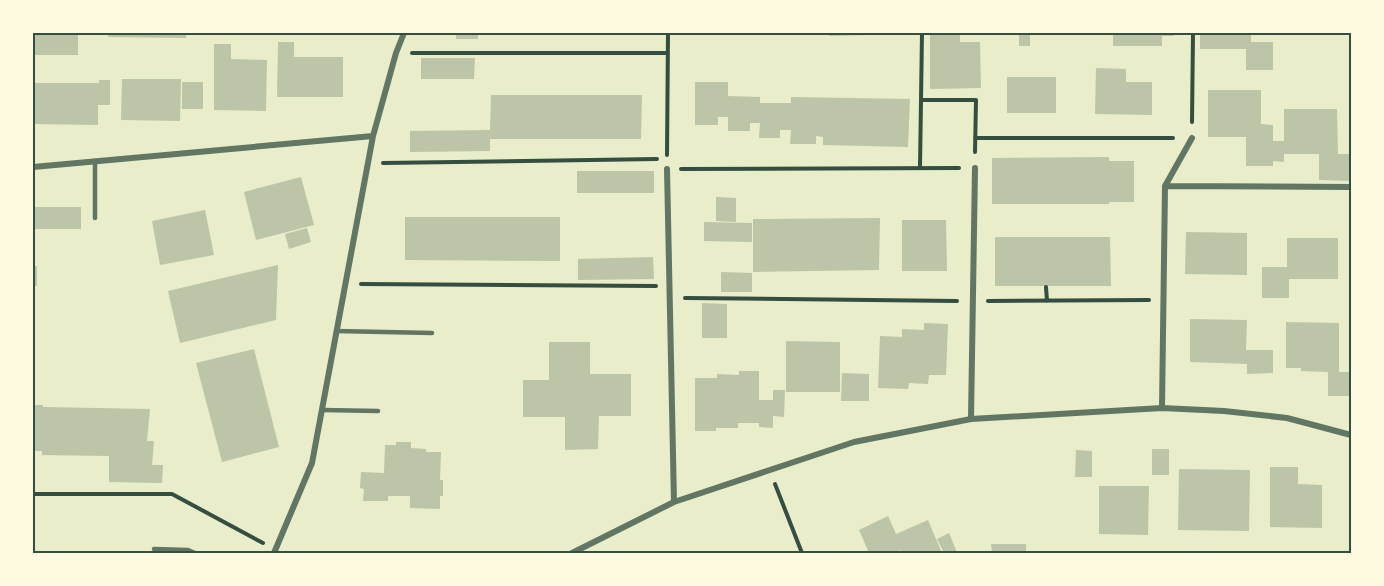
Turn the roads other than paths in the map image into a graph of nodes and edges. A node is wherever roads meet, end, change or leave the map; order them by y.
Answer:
1 (404, 33) edge
2 (373, 136) junction
3 (1192, 138) road end
4 (95, 161) junction
5 (33, 167) edge
6 (975, 168) road end
7 (667, 169) road end
8 (1165, 186) junction
9 (1351, 187) edge
10 (95, 218) dead end
11 (336, 331) junction
12 (432, 333) dead end
13 (1162, 408) junction
14 (322, 410) junction
15 (378, 411) dead end
16 (971, 420) junction
17 (1351, 435) edge
18 (674, 502) junction
19 (154, 549) dead end
20 (275, 552) edge
21 (195, 553) edge
22 (283, 553) edge
23 (573, 553) edge

1 - 2 street
2 - 4 street
2 - 11 street
3 - 8 street
4 - 5 street
4 - 10 lane
6 - 16 street
7 - 18 street
8 - 9 street
8 - 13 street
11 - 12 lane
11 - 14 street
13 - 16 street
13 - 17 street
14 - 15 lane
14 - 20 street
16 - 18 street
18 - 23 street
19 - 21 lane
20 - 22 street

